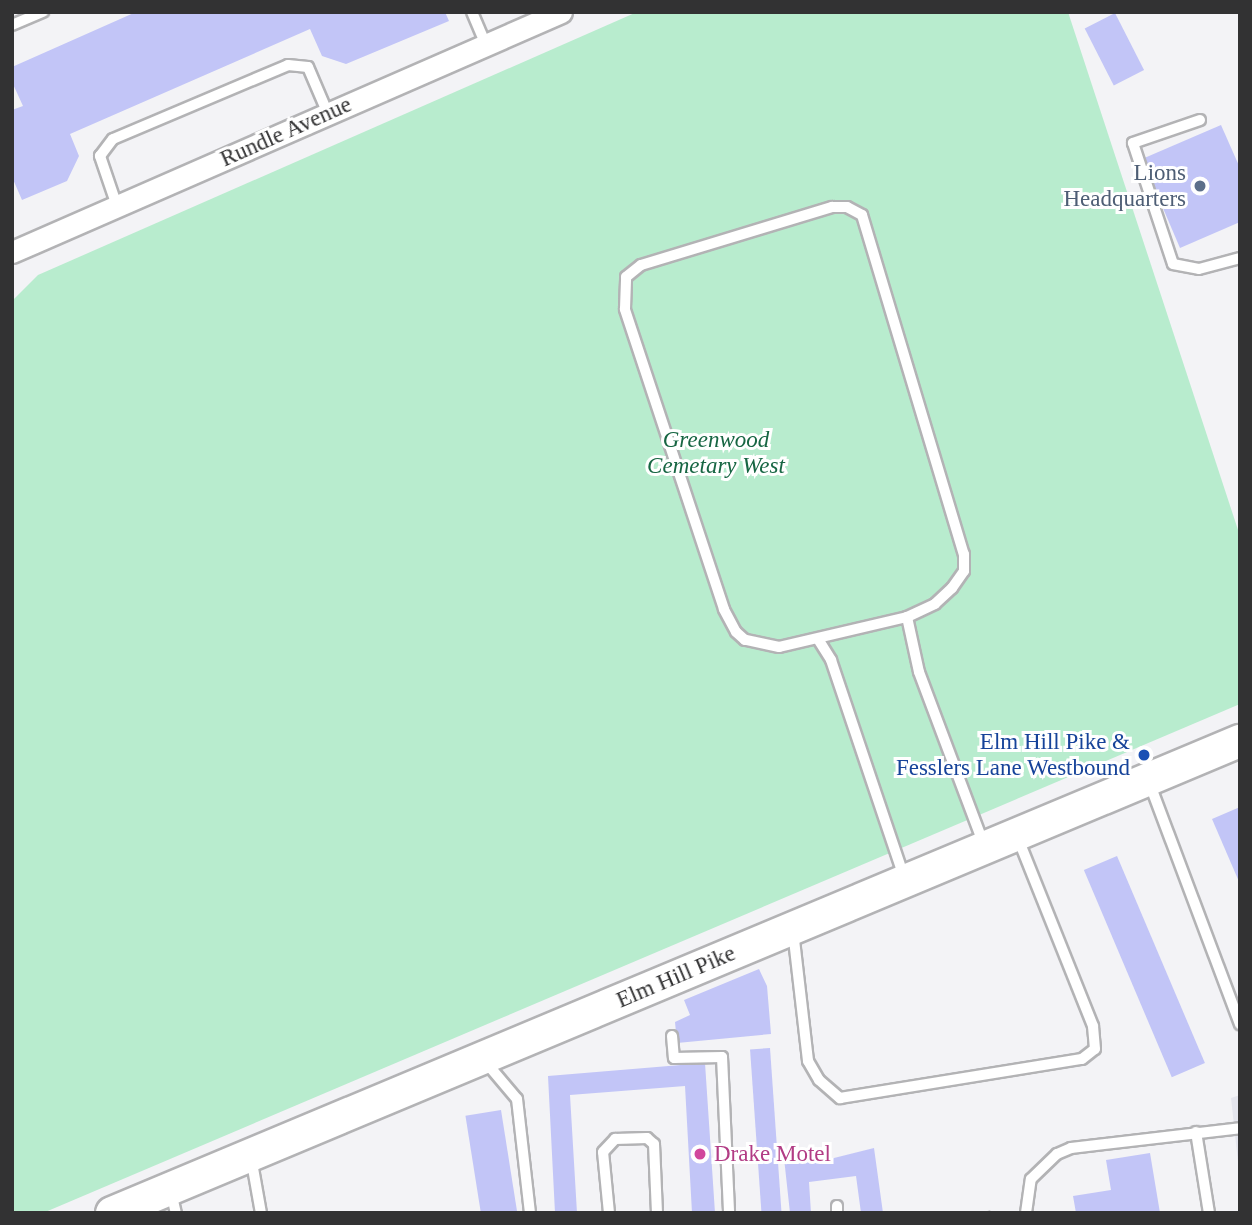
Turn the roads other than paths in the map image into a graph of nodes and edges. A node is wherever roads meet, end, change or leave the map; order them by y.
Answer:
1 (43, 12) edge
2 (472, 12) edge
3 (561, 12) edge
4 (12, 25) edge
5 (486, 45) junction
6 (328, 114) junction
7 (1200, 120) dead end
8 (117, 206) junction
9 (12, 252) edge
10 (1240, 258) edge
11 (907, 617) junction
12 (818, 639) junction
13 (1240, 741) edge
14 (1148, 780) junction
15 (1017, 835) junction
16 (985, 848) junction
17 (905, 881) junction
18 (793, 928) junction
19 (1240, 1024) edge
20 (672, 1036) dead end
21 (492, 1070) junction
22 (1240, 1128) edge
23 (1196, 1132) junction
24 (250, 1155) junction
25 (173, 1201) edge
26 (112, 1213) edge
27 (261, 1213) edge
28 (530, 1213) edge
29 (609, 1213) edge
30 (657, 1213) edge
31 (729, 1213) edge
32 (1026, 1213) edge
33 (1209, 1213) edge

1 - 4 lane
2 - 5 lane
3 - 5 street, Rundle Avenue
5 - 6 street, Rundle Avenue
6 - 8 street, Rundle Avenue
6 - 8 lane
7 - 10 lane
8 - 9 street, Rundle Avenue
11 - 12 lane
11 - 12 lane
11 - 16 lane
12 - 17 lane
13 - 14 main road, Elm Hill Pike
14 - 15 main road, Elm Hill Pike
14 - 19 lane
15 - 16 main road, Elm Hill Pike
15 - 18 lane
16 - 17 main road, Elm Hill Pike
17 - 18 main road, Elm Hill Pike
18 - 21 main road, Elm Hill Pike
20 - 31 lane
21 - 24 main road, Elm Hill Pike
21 - 28 lane
22 - 23 lane
23 - 32 lane
23 - 33 lane
24 - 25 main road, Elm Hill Pike
24 - 27 lane
25 - 26 main road, Elm Hill Pike
29 - 30 lane

